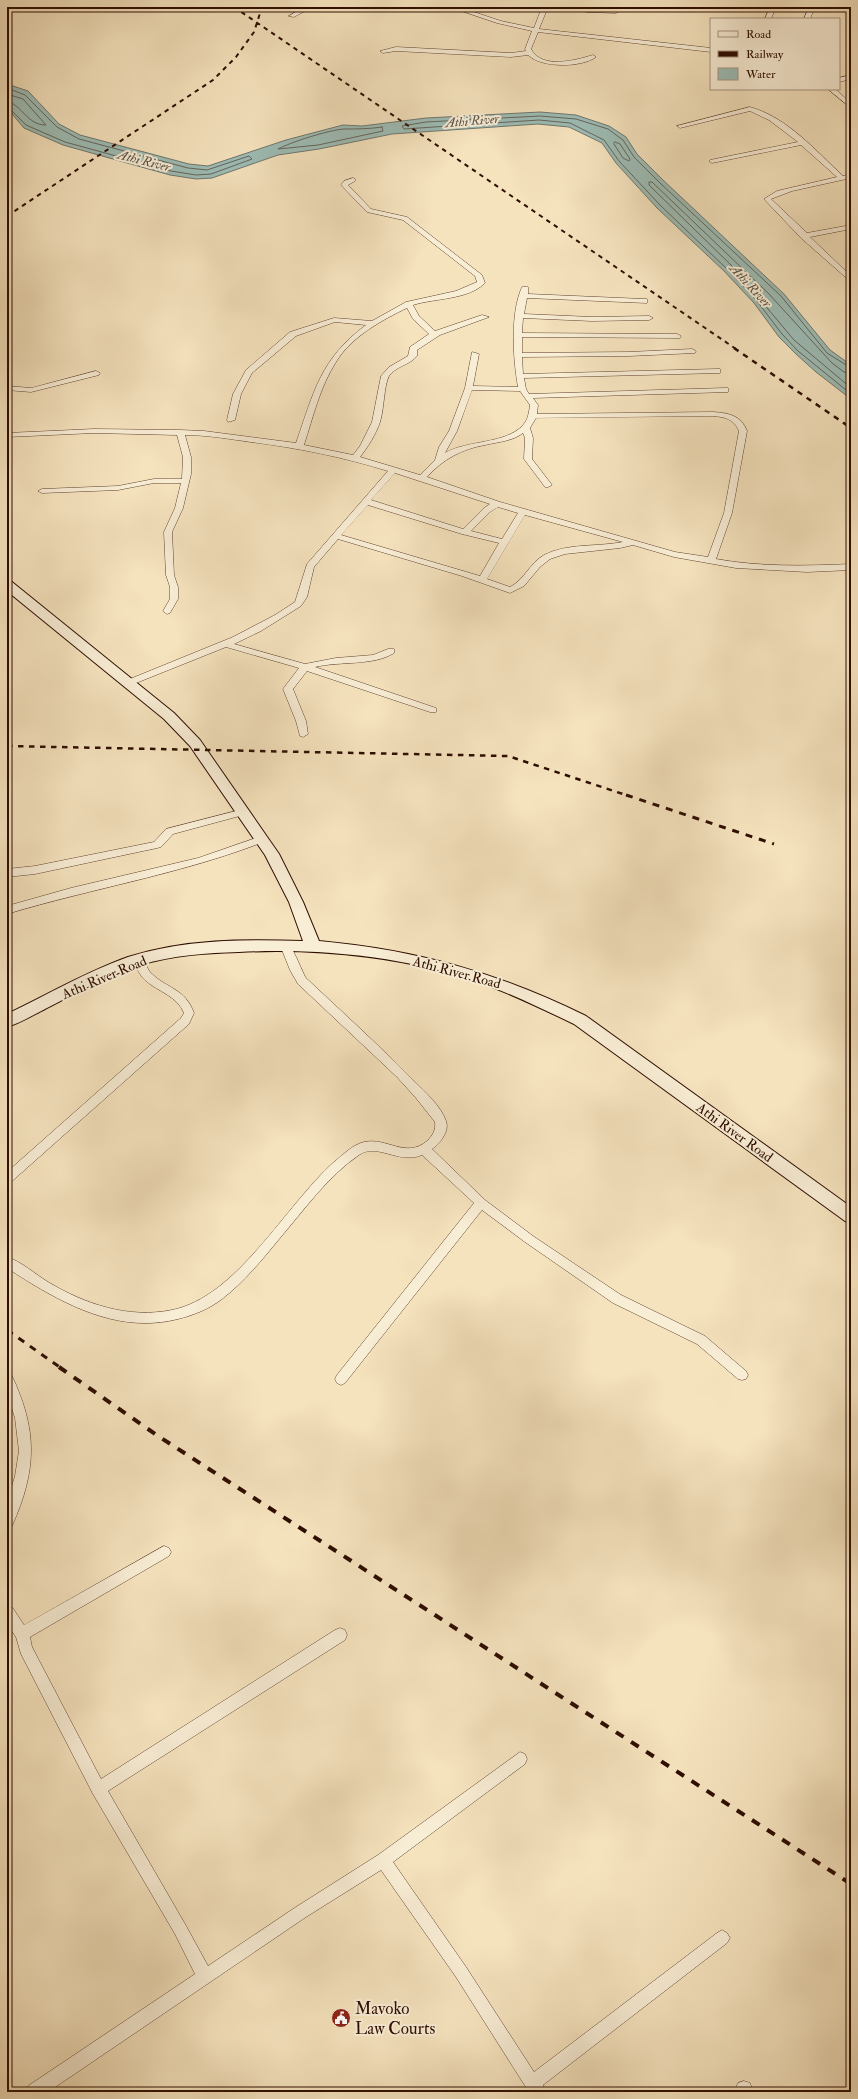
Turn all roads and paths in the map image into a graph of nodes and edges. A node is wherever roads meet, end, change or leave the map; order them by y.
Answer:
1 (309, 7) edge
2 (453, 7) edge
3 (545, 7) edge
4 (622, 7) edge
5 (773, 7) edge
6 (812, 7) edge
7 (586, 10) dead end
8 (292, 16) dead end
9 (768, 18) edge
10 (807, 18) edge
11 (536, 30) junction
12 (710, 50) edge
13 (383, 51) dead end
14 (528, 53) junction
15 (593, 57) dead end
16 (851, 77) edge
17 (840, 80) edge
18 (832, 90) edge
19 (851, 106) edge
20 (680, 126) dead end
21 (801, 143) junction
22 (712, 161) dead end
23 (851, 176) edge
24 (842, 178) junction
25 (353, 180) dead end
26 (851, 227) edge
27 (804, 236) junction
28 (849, 277) edge
29 (644, 301) dead end
30 (409, 304) junction
31 (519, 316) junction
32 (485, 317) dead end
33 (649, 318) dead end
34 (375, 324) junction
35 (434, 335) junction
36 (518, 335) junction
37 (677, 336) dead end
38 (692, 351) dead end
39 (476, 354) dead end
40 (517, 355) junction
41 (717, 371) dead end
42 (96, 373) dead end
43 (520, 376) junction
44 (7, 388) edge
45 (469, 388) junction
46 (725, 390) dead end
47 (525, 393) junction
48 (533, 416) junction
49 (231, 420) dead end
50 (526, 428) junction
51 (180, 432) junction
52 (7, 435) edge
53 (299, 446) junction
54 (355, 458) junction
55 (439, 461) junction
56 (394, 469) junction
57 (422, 478) junction
58 (186, 481) junction
59 (548, 485) dead end
60 (42, 491) dead end
61 (365, 501) junction
62 (497, 504) junction
63 (523, 511) junction
64 (465, 532) junction
65 (335, 536) junction
66 (504, 542) junction
67 (633, 543) junction
68 (711, 560) junction
69 (851, 567) edge
70 (482, 580) junction
71 (7, 585) edge
72 (167, 611) dead end
73 (228, 645) junction
74 (391, 651) dead end
75 (305, 667) junction
76 (128, 683) junction
77 (433, 710) dead end
78 (303, 734) dead end
79 (244, 812) junction
80 (262, 839) junction
81 (7, 873) edge
82 (7, 910) edge
83 (285, 945) junction
84 (313, 947) junction
85 (138, 960) junction
86 (7, 1021) edge
87 (424, 1149) junction
88 (7, 1179) edge
89 (481, 1203) junction
90 (851, 1216) edge
91 (7, 1262) edge
92 (742, 1375) dead end
93 (7, 1378) edge
94 (341, 1380) dead end
95 (7, 1522) edge
96 (164, 1552) dead end
97 (7, 1612) edge
98 (22, 1634) junction
99 (340, 1635) dead end
100 (520, 1759) dead end
101 (98, 1789) junction
102 (383, 1860) junction
103 (722, 1938) dead end
104 (205, 1977) junction
105 (535, 2087) edge
106 (34, 2092) edge

1 - 8 street
2 - 11 street
3 - 11 street
4 - 7 street
5 - 9 street
6 - 10 street
11 - 12 street
11 - 14 street
13 - 14 street
14 - 15 street
16 - 17 street
18 - 19 street
20 - 21 street
21 - 22 street
21 - 24 street
23 - 24 street
24 - 27 street
25 - 30 street
26 - 27 street
27 - 28 street
29 - 31 street
30 - 34 street
30 - 35 street
31 - 33 street
31 - 36 street
32 - 35 street
34 - 49 street
34 - 53 street
35 - 54 street
36 - 37 street
36 - 40 street
38 - 40 street
39 - 45 street
40 - 43 street
41 - 43 street
42 - 44 street
43 - 47 street
45 - 47 street
45 - 55 street
46 - 47 street
47 - 48 street
48 - 50 street
48 - 68 street
50 - 55 street
50 - 59 street
51 - 52 street
51 - 53 street
51 - 58 street
53 - 54 street
54 - 56 street
55 - 57 street
56 - 57 street
56 - 61 street
57 - 62 street
58 - 60 street
58 - 72 street
61 - 64 street
61 - 65 street
62 - 63 street
62 - 64 street
63 - 66 street
63 - 67 street
64 - 66 street
65 - 70 street
65 - 73 street
66 - 70 street
67 - 68 street
67 - 70 street
68 - 69 street
71 - 76 main road
73 - 75 street
73 - 76 street
74 - 75 street
75 - 77 street
75 - 78 street
76 - 79 main road
79 - 80 main road
79 - 81 street
80 - 82 street
80 - 84 main road
83 - 84 main road, Athi River Road
83 - 85 main road, Athi River Road
83 - 87 street
84 - 90 main road, Athi River Road
85 - 86 main road, Athi River Road
85 - 88 street
87 - 89 street
87 - 91 street
89 - 92 street
89 - 94 street
93 - 95 street
96 - 98 street
97 - 98 street
98 - 101 street
99 - 101 street
100 - 102 street
101 - 104 street
102 - 104 street
102 - 105 street
103 - 105 street
104 - 106 street

